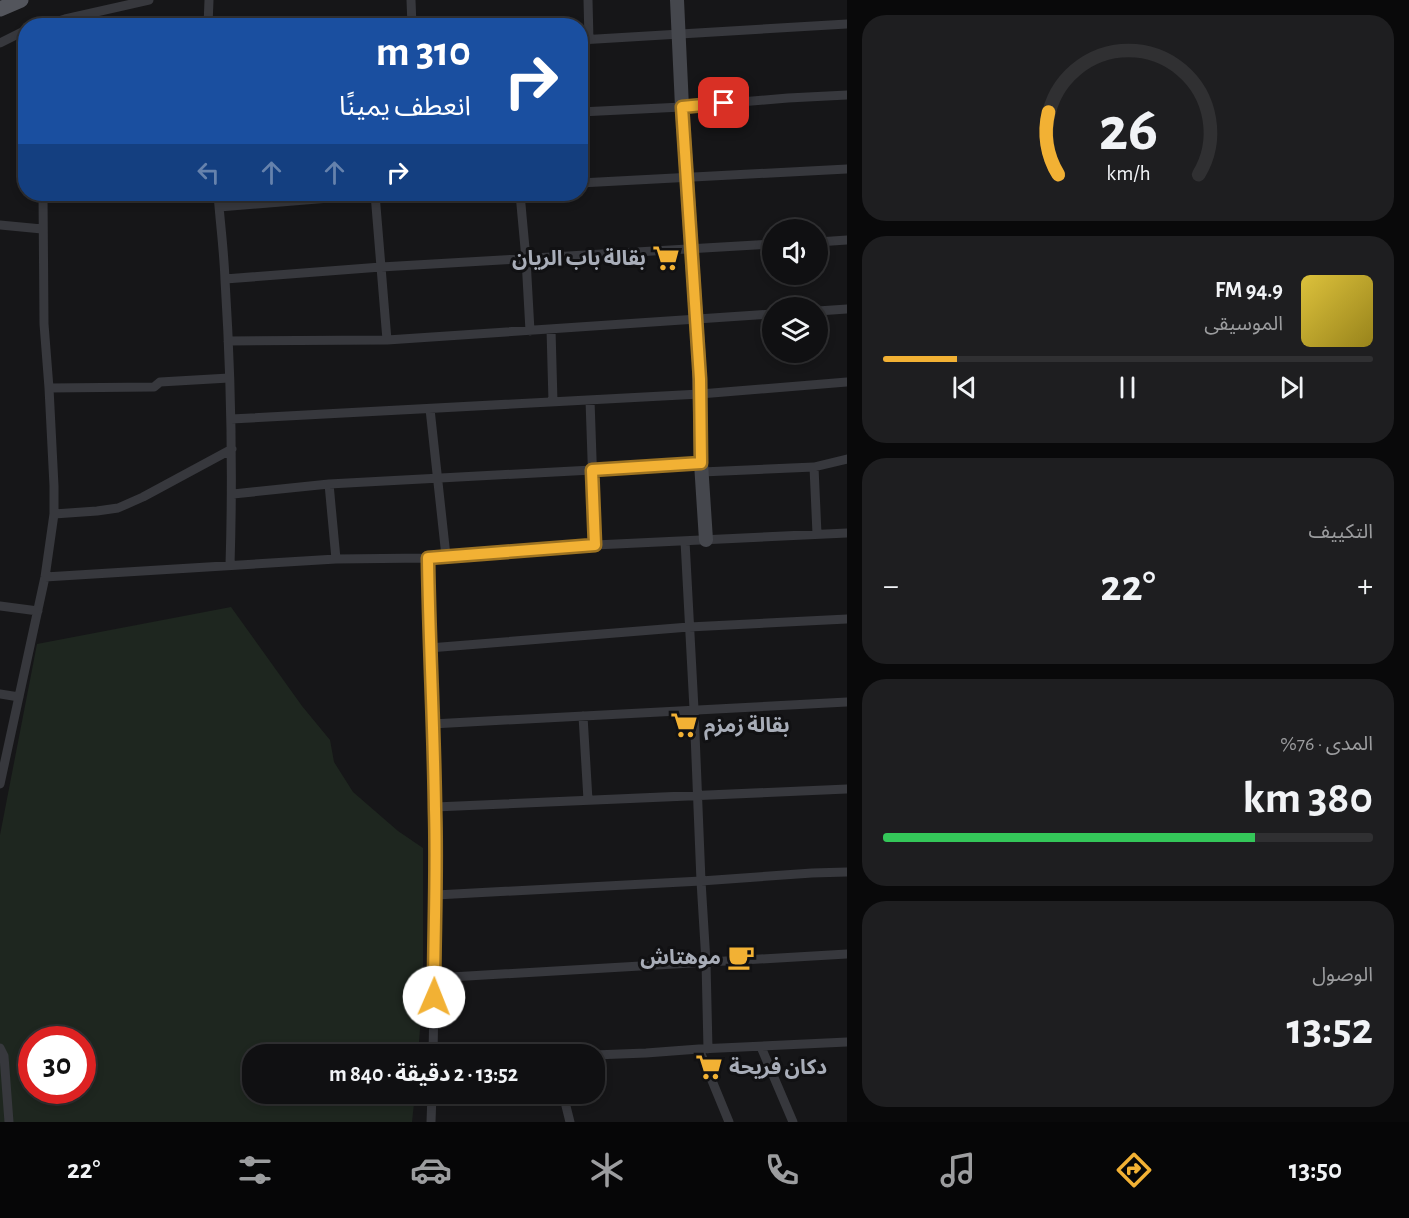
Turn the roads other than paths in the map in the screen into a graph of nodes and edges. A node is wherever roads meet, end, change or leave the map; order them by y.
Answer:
1 (21, 0) edge
2 (149, 0) edge
3 (209, 0) edge
4 (411, 0) edge
5 (588, 0) edge
6 (677, 0) edge
7 (0, 9) edge
8 (71, 18) edge
9 (208, 18) edge
10 (412, 18) edge
11 (587, 18) edge
12 (846, 24) edge
13 (18, 34) edge
14 (679, 34) junction
15 (588, 40) edge
16 (0, 43) edge
17 (846, 95) edge
18 (682, 107) junction
19 (588, 112) edge
20 (846, 169) edge
21 (687, 178) junction
22 (588, 183) edge
23 (43, 201) edge
24 (219, 201) edge
25 (292, 201) edge
26 (377, 201) edge
27 (521, 201) edge
28 (219, 207) junction
29 (0, 225) edge
30 (42, 229) junction
31 (846, 240) edge
32 (828, 241) edge
33 (762, 245) edge
34 (691, 249) junction
35 (526, 259) junction
36 (381, 267) junction
37 (225, 279) junction
38 (846, 309) edge
39 (828, 310) edge
40 (762, 315) edge
41 (696, 320) junction
42 (551, 329) junction
43 (530, 331) junction
44 (387, 340) junction
45 (228, 341) junction
46 (229, 378) junction
47 (846, 382) edge
48 (49, 388) junction
49 (700, 394) junction
50 (590, 400) junction
51 (553, 402) junction
52 (430, 409) junction
53 (231, 419) junction
54 (232, 449) junction
55 (846, 459) edge
56 (814, 467) junction
57 (702, 468) junction
58 (592, 470) junction
59 (437, 478) junction
60 (329, 484) junction
61 (232, 494) junction
62 (54, 514) junction
63 (846, 533) edge
64 (817, 534) junction
65 (706, 540) junction
66 (685, 541) junction
67 (595, 545) junction
68 (446, 556) junction
69 (428, 558) junction
70 (336, 559) junction
71 (230, 565) junction
72 (45, 577) junction
73 (0, 606) edge
74 (38, 611) junction
75 (846, 619) edge
76 (689, 627) junction
77 (429, 648) junction
78 (0, 694) edge
79 (19, 697) junction
80 (846, 702) edge
81 (694, 709) junction
82 (583, 716) junction
83 (432, 724) junction
84 (5, 742) edge
85 (0, 784) edge
86 (846, 789) edge
87 (698, 794) junction
88 (588, 800) junction
89 (435, 807) junction
90 (846, 872) edge
91 (701, 881) junction
92 (436, 896) junction
93 (846, 954) edge
94 (706, 962) junction
95 (434, 978) junction
96 (846, 1042) edge
97 (433, 1044) edge
98 (761, 1047) junction
99 (0, 1048) edge
100 (704, 1049) junction
101 (605, 1055) edge
102 (432, 1104) edge
103 (566, 1104) edge
104 (9, 1122) edge
105 (431, 1122) edge
106 (570, 1122) edge
107 (729, 1122) edge
108 (793, 1122) edge

1 - 7 main road
2 - 8 street
3 - 9 street
4 - 10 street
5 - 11 street
6 - 14 street
12 - 14 street
13 - 16 street
14 - 15 street
14 - 18 street
17 - 18 street
18 - 19 street
18 - 21 street
20 - 21 street
21 - 22 street
21 - 34 street
23 - 30 street
24 - 28 street
25 - 28 street
26 - 36 street
27 - 35 street
28 - 37 street
29 - 30 street
30 - 48 street
31 - 32 street
33 - 34 street
34 - 35 street
34 - 41 street
35 - 36 street
35 - 43 street
36 - 37 street
36 - 44 street
37 - 45 street
38 - 39 street
40 - 41 street
41 - 42 street
41 - 49 street
42 - 43 street
42 - 51 street
43 - 44 street
44 - 45 street
45 - 46 street
46 - 48 street
46 - 53 street
47 - 49 street
48 - 62 street
49 - 50 street
49 - 57 street
50 - 51 street
50 - 58 street
51 - 52 street
52 - 53 street
52 - 59 street
53 - 54 street
54 - 61 street
54 - 62 street
55 - 56 street
56 - 57 street
56 - 64 street
57 - 58 street
57 - 65 street
58 - 59 street
58 - 67 street
59 - 60 street
59 - 68 street
60 - 61 street
60 - 70 street
61 - 71 street
62 - 72 street
63 - 64 street
64 - 65 street
65 - 66 street
66 - 67 street
66 - 76 street
67 - 68 street
68 - 69 street
69 - 70 street
69 - 77 street
70 - 71 street
71 - 72 street
72 - 74 street
73 - 74 street
74 - 79 street
75 - 76 street
76 - 77 street
76 - 81 street
77 - 83 street
78 - 79 street
79 - 84 street
80 - 81 street
81 - 82 street
81 - 87 street
82 - 83 street
82 - 88 street
83 - 89 street
84 - 85 street
86 - 87 street
87 - 88 street
87 - 91 street
88 - 89 street
89 - 92 street
90 - 91 street
91 - 92 street
91 - 94 street
92 - 95 street
93 - 94 street
94 - 95 street
94 - 100 street
95 - 97 street
96 - 98 street
98 - 100 street
98 - 108 street
99 - 104 street
100 - 101 street
100 - 107 street
102 - 105 street
103 - 106 street

